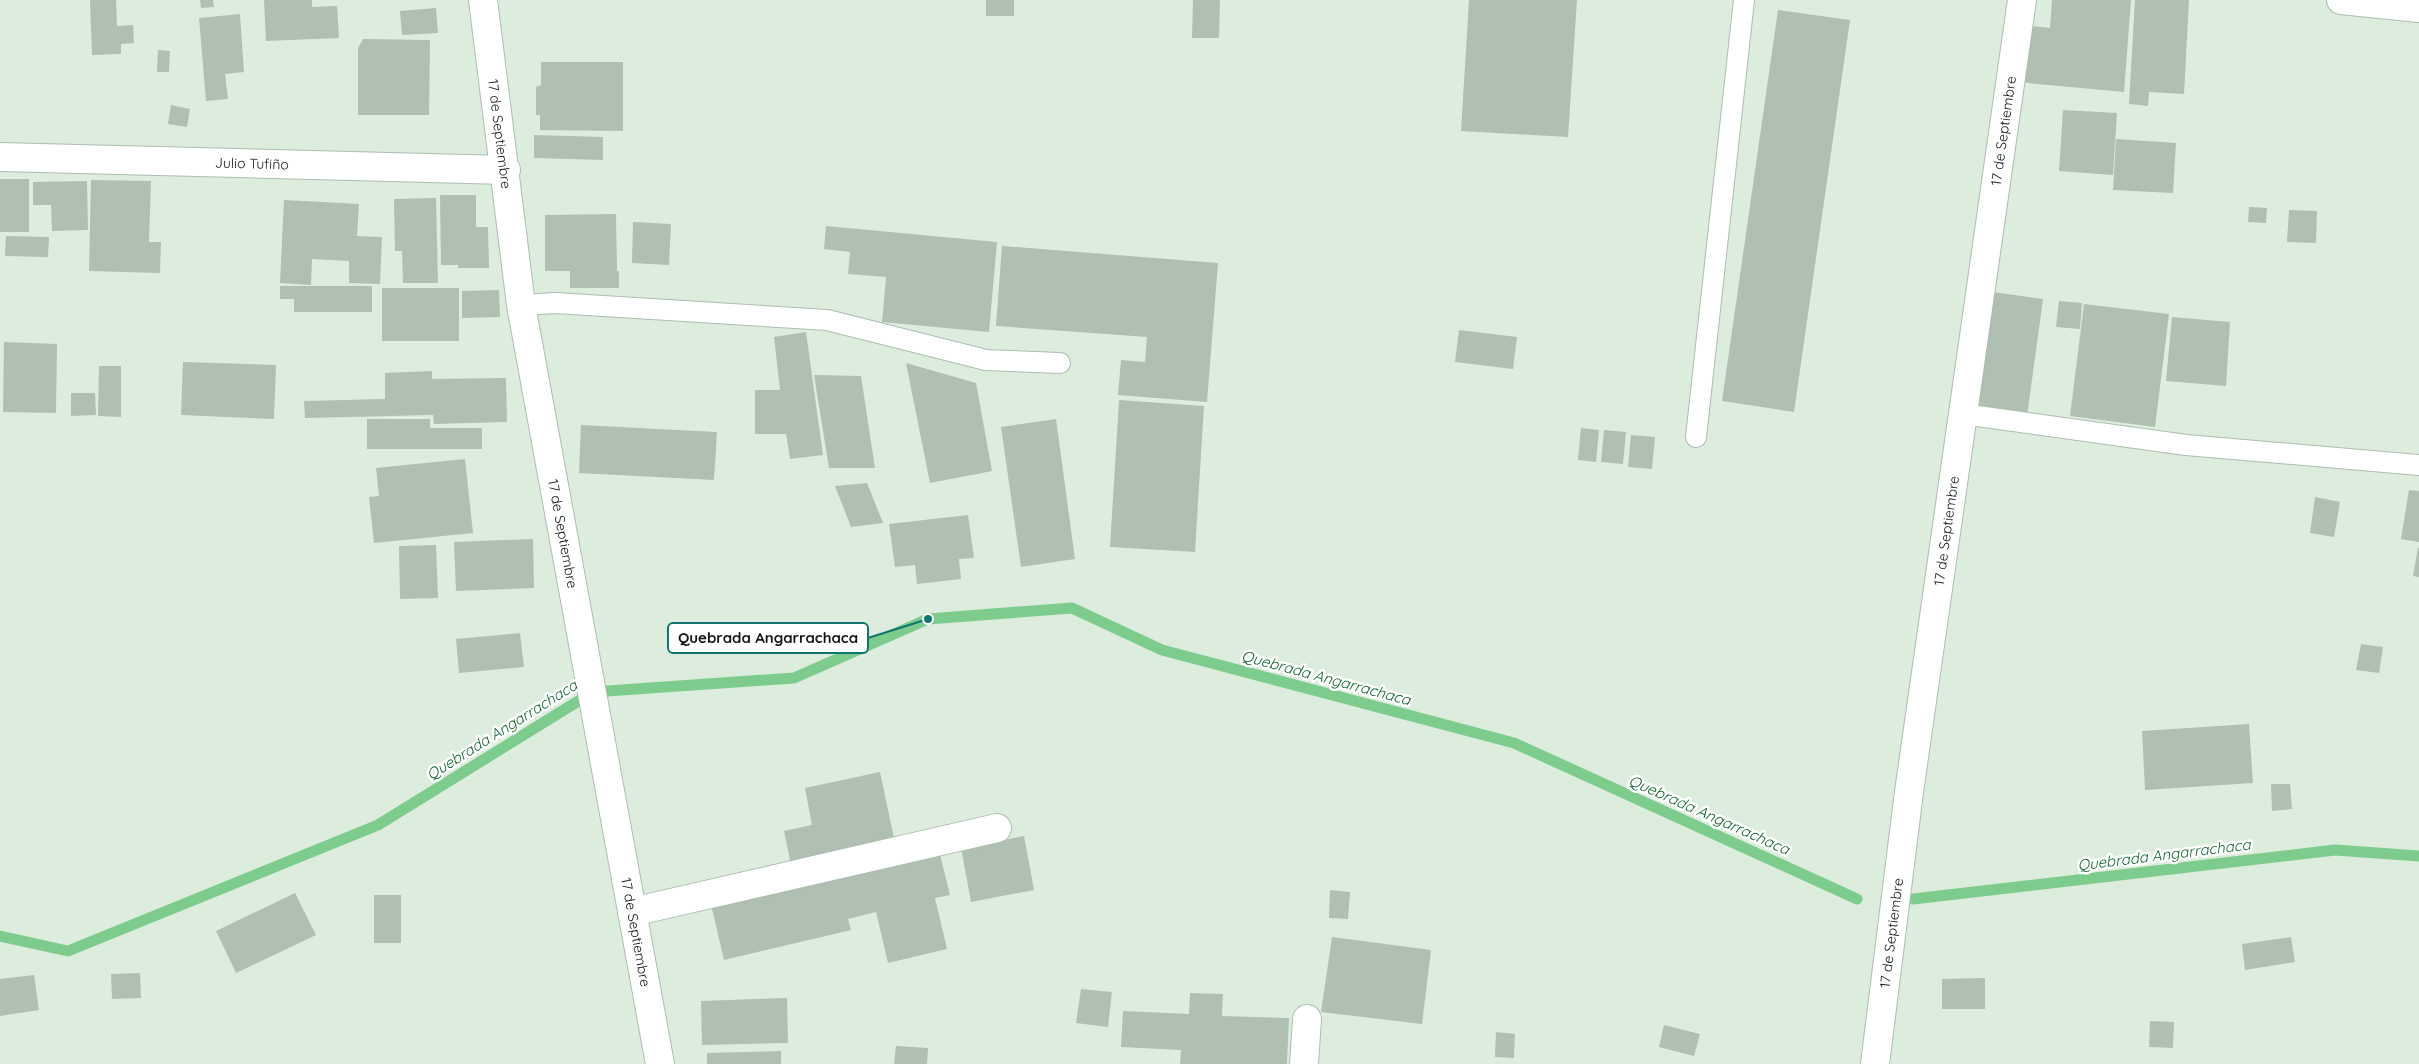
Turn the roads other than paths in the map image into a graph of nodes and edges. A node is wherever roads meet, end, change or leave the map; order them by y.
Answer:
1 (483, 0) edge
2 (1744, 0) edge
3 (2022, 0) edge
4 (2341, 0) edge
5 (2419, 8) edge
6 (0, 157) edge
7 (506, 170) junction
8 (521, 305) junction
9 (1060, 363) dead end
10 (1963, 414) junction
11 (1696, 437) dead end
12 (2419, 465) edge
13 (997, 828) dead end
14 (632, 912) junction
15 (1307, 1019) dead end
16 (660, 1064) edge
17 (1304, 1064) edge
18 (1874, 1064) edge

1 - 7 street, 17 de Septiembre
2 - 11 lane
3 - 10 street, 17 de Septiembre
4 - 5 street
6 - 7 street, Julio Tufiño
7 - 8 street, 17 de Septiembre
8 - 9 lane
8 - 14 street, 17 de Septiembre
10 - 12 lane
10 - 18 street, 17 de Septiembre
13 - 14 street
14 - 16 street, 17 de Septiembre
15 - 17 street

